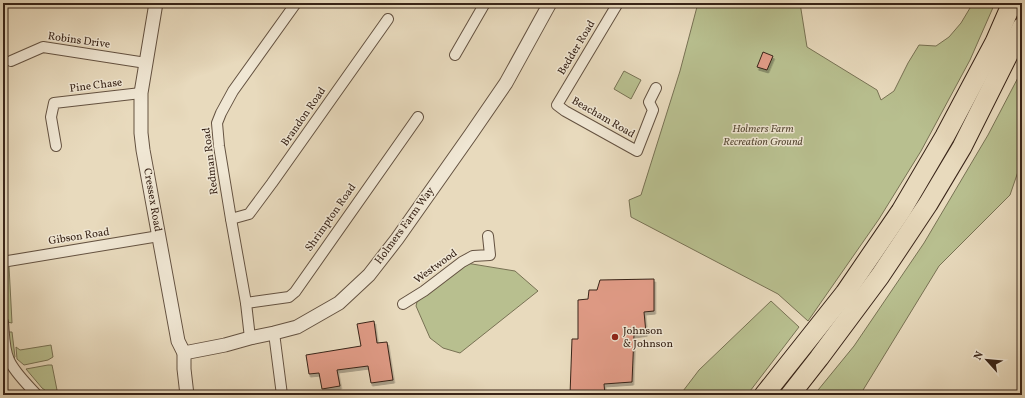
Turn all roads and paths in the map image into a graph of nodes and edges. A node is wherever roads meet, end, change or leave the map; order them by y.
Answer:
1 (156, 3) edge
2 (296, 3) edge
3 (485, 3) edge
4 (550, 3) edge
5 (618, 3) edge
6 (1012, 3) edge
7 (388, 19) dead end
8 (1022, 27) edge
9 (455, 55) dead end
10 (11, 61) dead end
11 (146, 63) junction
12 (656, 88) dead end
13 (141, 93) junction
14 (557, 105) joint
15 (418, 117) dead end
16 (56, 146) dead end
17 (230, 219) junction
18 (159, 236) junction
19 (488, 236) dead end
20 (3, 263) edge
21 (246, 303) junction
22 (403, 304) dead end
23 (3, 322) edge
24 (274, 333) junction
25 (250, 338) junction
26 (184, 353) junction
27 (37, 395) edge
28 (187, 395) edge
29 (282, 395) edge
30 (764, 395) edge
31 (790, 395) edge

1 - 11 street, Cressex Road
2 - 17 street, Redman Road
3 - 9 street
4 - 24 street, Holmers Farm Way
5 - 14 street, Bedder Road
6 - 30 highway
7 - 17 street, Brandon Road
8 - 31 highway
10 - 11 street, Robins Drive
11 - 13 street, Cressex Road
12 - 14 street, Beacham Road
13 - 16 street, Pine Chase
13 - 18 street, Cressex Road
15 - 21 street, Shrimpton Road
17 - 21 street, Redman Road
18 - 20 street, Gibson Road
18 - 26 street, Cressex Road
19 - 22 street, Westwood
21 - 25 street, Redman Road
23 - 27 street
24 - 25 street, Holmers Farm Way
24 - 29 street
25 - 26 street, Holmers Farm Way
26 - 28 street, Cressex Road

